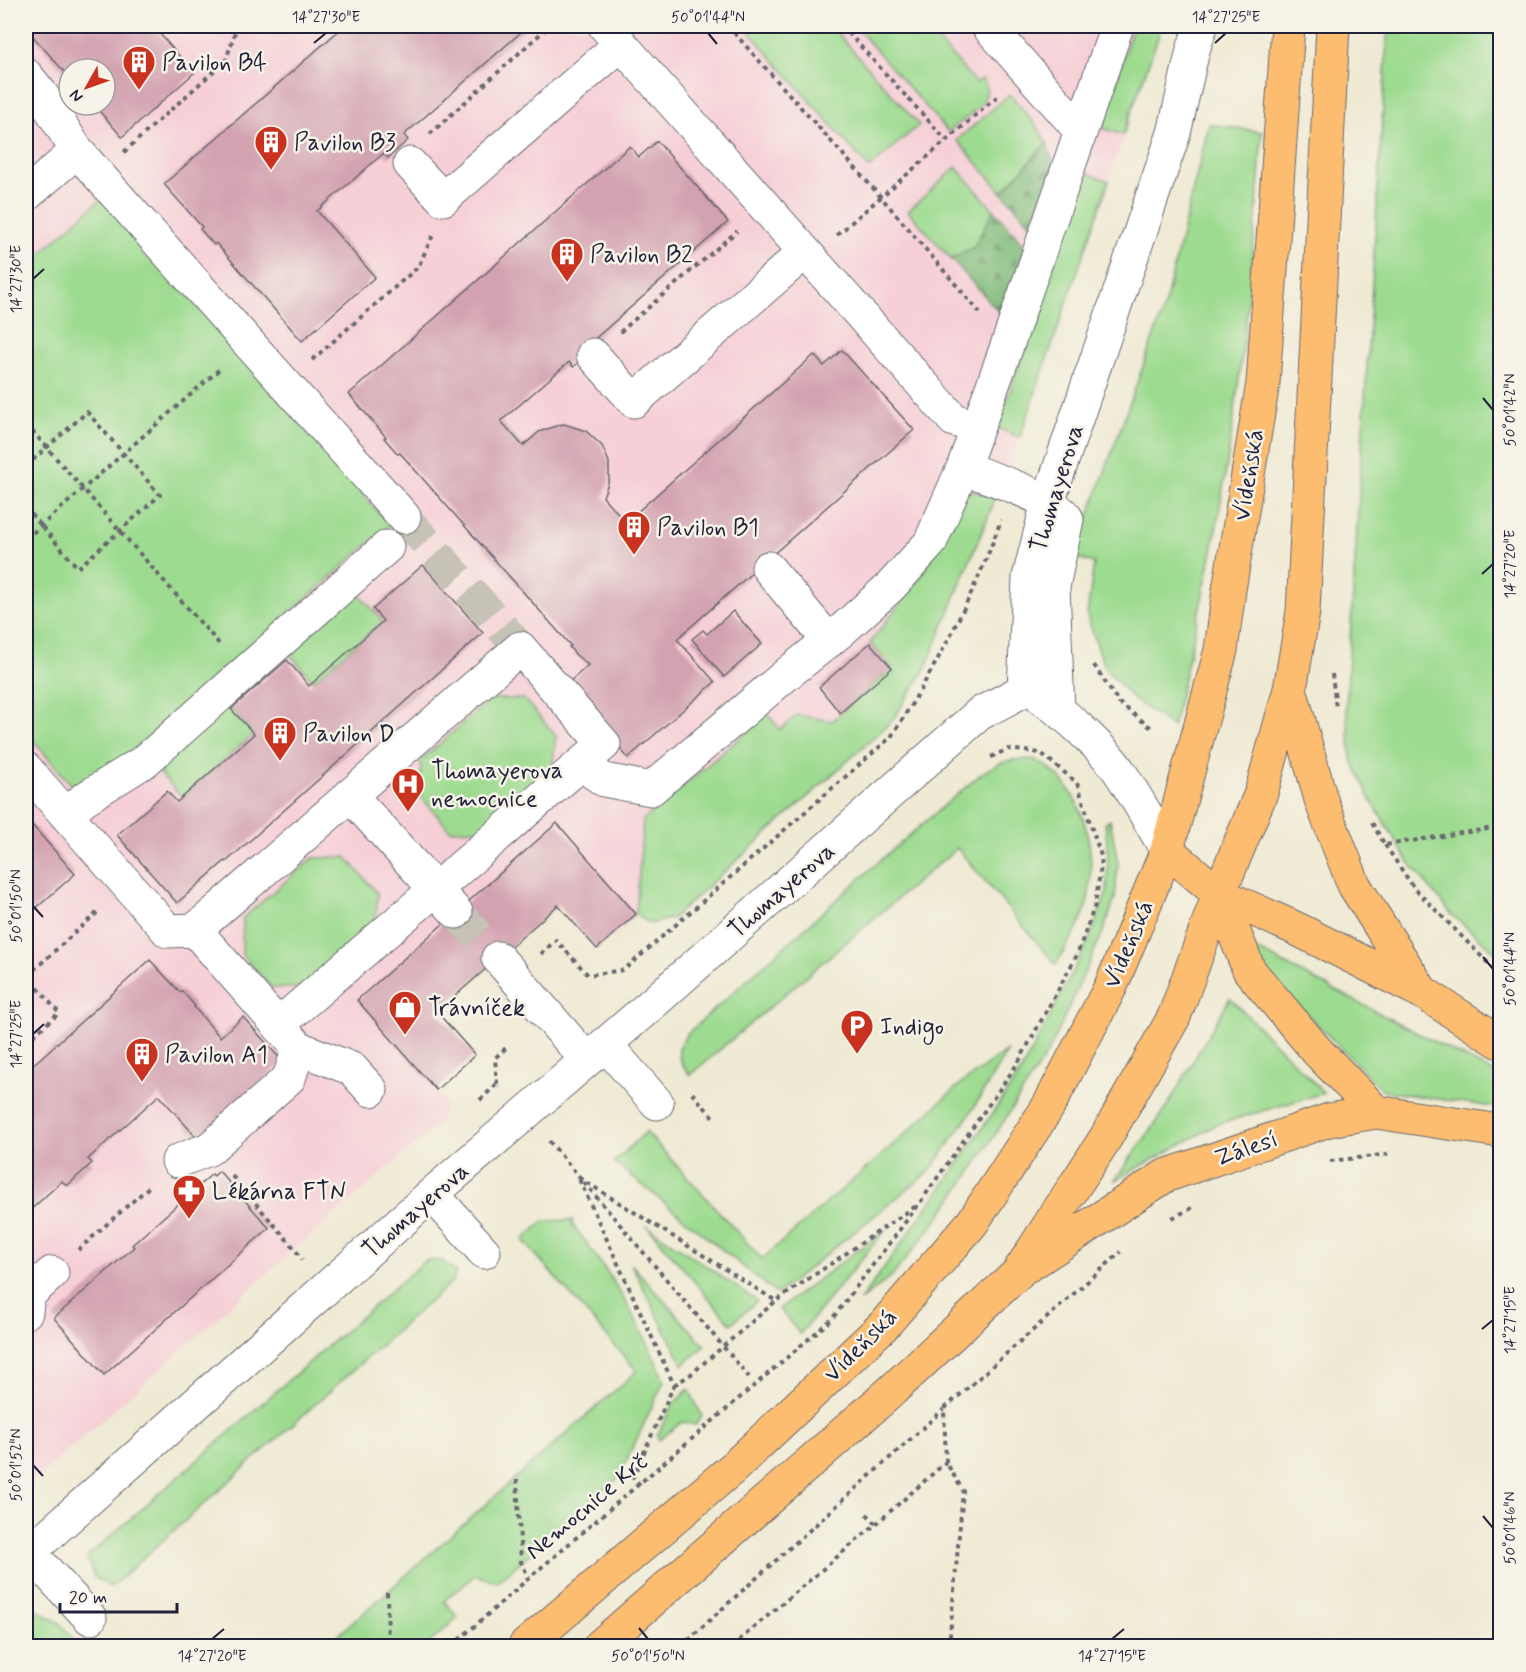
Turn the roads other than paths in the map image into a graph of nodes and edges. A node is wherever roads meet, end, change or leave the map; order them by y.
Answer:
1 (988, 26) edge
2 (1117, 26) edge
3 (1201, 26) edge
4 (1288, 26) edge
5 (1333, 26) edge
6 (613, 35) edge
7 (26, 75) edge
8 (1080, 130) junction
9 (77, 151) junction
10 (410, 164) road end
11 (26, 195) edge
12 (805, 252) junction
13 (593, 356) road end
14 (976, 427) junction
15 (963, 468) junction
16 (1048, 502) junction
17 (404, 517) tunnel mouth
18 (387, 547) dead end
19 (768, 568) dead end
20 (829, 641) junction
21 (1290, 689) junction
22 (1024, 690) junction
23 (1058, 710) junction
24 (581, 764) junction
25 (26, 769) edge
26 (350, 795) junction
27 (66, 815) junction
28 (1167, 850) junction
29 (1219, 894) junction
30 (446, 900) junction
31 (195, 930) junction
32 (498, 958) tunnel mouth
33 (1422, 992) junction
34 (289, 1036) junction
35 (1500, 1042) edge
36 (596, 1052) junction
37 (371, 1090) dead end
38 (657, 1102) dead end
39 (1376, 1113) junction
40 (1500, 1131) edge
41 (178, 1161) road end
42 (432, 1194) junction
43 (484, 1252) dead end
44 (52, 1273) road end
45 (1018, 1273) junction
46 (26, 1312) edge
47 (27, 1554) edge
48 (90, 1618) dead end
49 (525, 1647) edge
50 (600, 1647) edge

1 - 8 street
2 - 8 street
3 - 16 street, Thomayerova
4 - 28 main road, Vídeňská
5 - 21 main road
6 - 10 street
6 - 12 street
7 - 9 street
8 - 14 street
9 - 11 street
9 - 17 street
12 - 13 street
12 - 14 street
14 - 15 street
15 - 16 street
15 - 20 street
16 - 22 street, Thomayerova
16 - 23 street
18 - 27 street
19 - 20 street
20 - 24 street
21 - 29 main road
21 - 33 main road
22 - 23 street
22 - 36 street, Thomayerova
23 - 28 street
24 - 26 street
24 - 30 street
25 - 27 street
26 - 30 street
26 - 31 street
27 - 31 street
28 - 29 main road
28 - 49 main road, Vídeňská
29 - 33 main road
29 - 39 main road
29 - 45 main road
30 - 34 street
31 - 34 street
32 - 36 street
33 - 35 main road
34 - 37 street
34 - 41 street
36 - 38 street
36 - 42 street, Thomayerova
39 - 40 main road, Zálesí
39 - 45 main road, Zálesí
42 - 43 street
42 - 47 street, Thomayerova
44 - 46 street
45 - 50 main road
47 - 48 street

